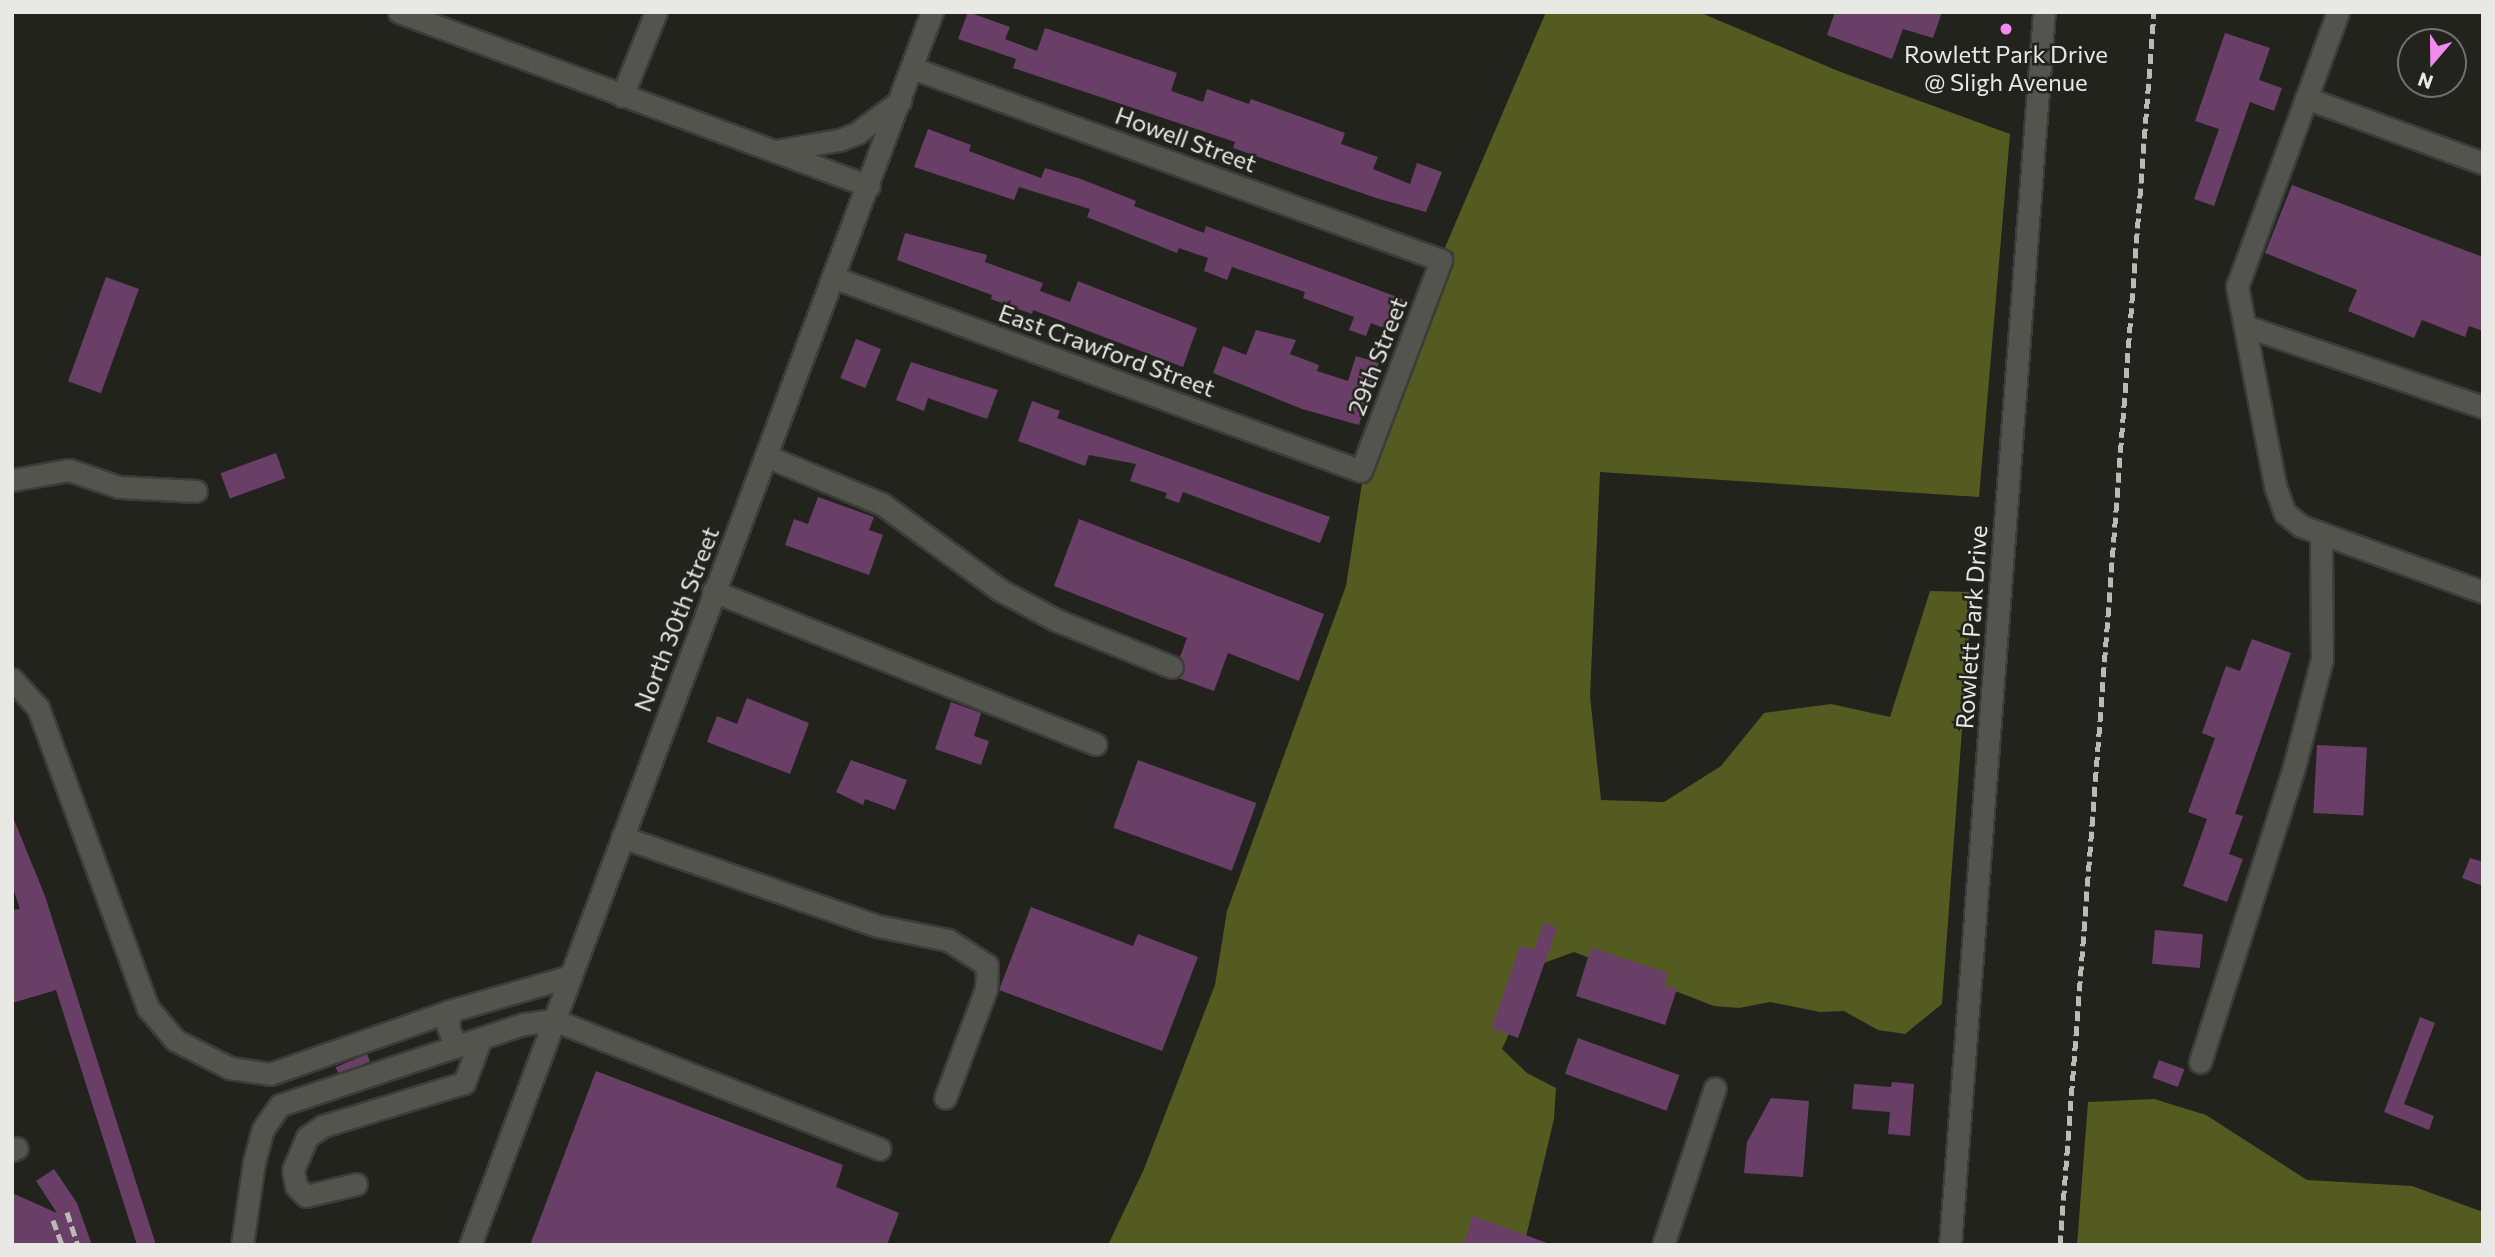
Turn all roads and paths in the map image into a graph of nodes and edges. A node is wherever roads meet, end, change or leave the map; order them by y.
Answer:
1 (398, 12) edge
2 (656, 12) edge
3 (932, 12) edge
4 (2044, 12) edge
5 (2338, 12) edge
6 (912, 68) junction
7 (622, 96) junction
8 (2306, 98) junction
9 (900, 101) junction
10 (774, 151) junction
11 (2483, 163) edge
12 (869, 186) junction
13 (1441, 260) joint
14 (835, 278) junction
15 (2245, 326) junction
16 (2483, 407) edge
17 (766, 456) junction
18 (1361, 471) joint
19 (12, 480) edge
20 (196, 491) dead end
21 (2321, 534) junction
22 (713, 591) junction
23 (2483, 592) edge
24 (1172, 667) dead end
25 (12, 679) edge
26 (1095, 744) dead end
27 (622, 837) junction
28 (570, 976) junction
29 (450, 1012) junction
30 (554, 1020) junction
31 (481, 1038) junction
32 (456, 1046) junction
33 (2200, 1062) dead end
34 (1715, 1088) dead end
35 (945, 1098) dead end
36 (879, 1149) dead end
37 (356, 1184) dead end
38 (242, 1245) edge
39 (470, 1245) edge
40 (1663, 1245) edge
41 (1950, 1245) edge

1 - 7 street
2 - 7 street
3 - 6 street, North 30th Street
4 - 41 street, Rowlett Park Drive
5 - 8 street
6 - 9 street, North 30th Street
6 - 13 street, Howell Street
7 - 10 street
8 - 11 street
8 - 15 street
9 - 10 street
9 - 12 street, North 30th Street
10 - 12 street
12 - 14 street, North 30th Street
13 - 18 street, 29th Street
14 - 17 street, North 30th Street
14 - 18 street, East Crawford Street
15 - 16 street
15 - 21 street
17 - 22 street, North 30th Street
17 - 24 street
19 - 20 street
21 - 23 street
21 - 33 street
22 - 26 street
22 - 27 street, North 30th Street
25 - 29 street
27 - 28 street, North 30th Street
27 - 35 street
28 - 29 street
28 - 30 street, North 30th Street
29 - 32 street
30 - 31 street
30 - 36 street
30 - 39 street, North 30th Street
31 - 32 street
31 - 37 street
32 - 38 street
34 - 40 street

